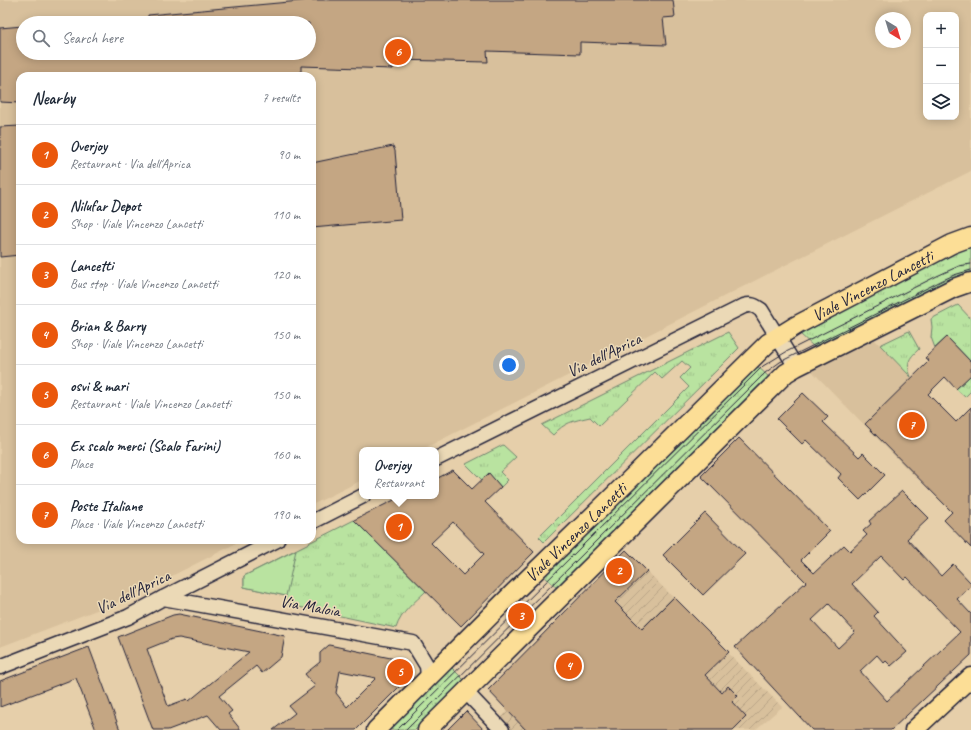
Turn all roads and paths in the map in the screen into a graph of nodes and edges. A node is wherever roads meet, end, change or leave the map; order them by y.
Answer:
1 (970, 237) edge
2 (971, 282) edge
3 (777, 336) junction
4 (796, 367) junction
5 (439, 458) edge
6 (359, 498) edge
7 (316, 520) edge
8 (269, 544) edge
9 (163, 598) junction
10 (0, 667) edge
11 (428, 677) junction
12 (971, 677) edge
13 (466, 692) junction
14 (376, 730) edge
15 (427, 730) edge
16 (502, 730) edge
17 (914, 730) edge

1 - 3 main road, Viale Vincenzo Lancetti
2 - 4 main road, Viale Vincenzo Lancetti
3 - 4 street
3 - 5 street, Via dell'Aprica
3 - 11 main road, Viale Vincenzo Lancetti
4 - 13 main road, Viale Vincenzo Lancetti
6 - 7 street
8 - 9 street, Via dell'Aprica
9 - 10 street, Via dell'Aprica
9 - 11 street, Via Maloia
11 - 14 main road, Viale Vincenzo Lancetti
12 - 17 main road
13 - 15 main road, Viale Vincenzo Lancetti
13 - 16 street

